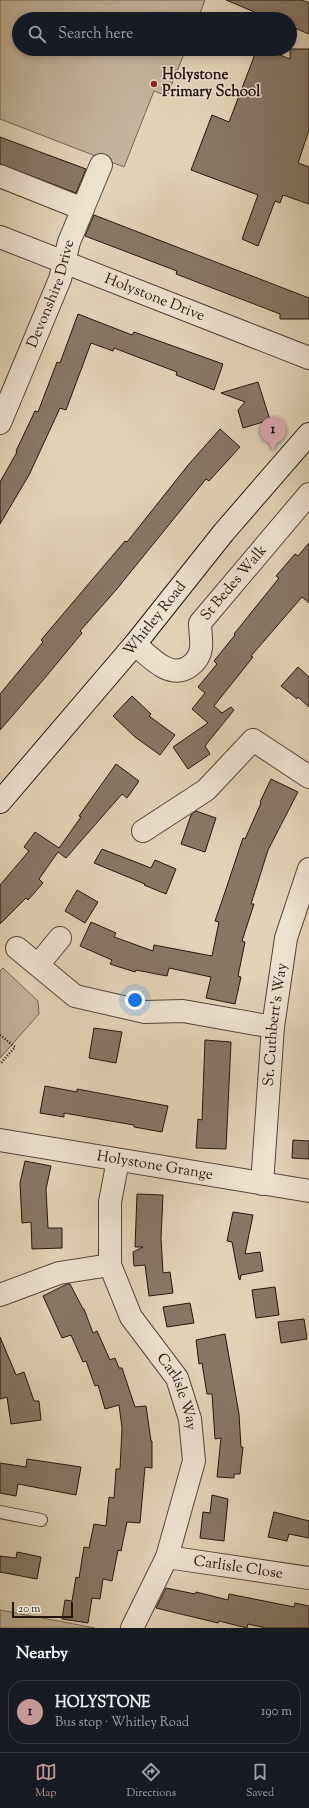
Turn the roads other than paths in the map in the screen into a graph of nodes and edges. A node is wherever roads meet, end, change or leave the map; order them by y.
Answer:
1 (101, 165) dead end
2 (0, 176) edge
3 (83, 209) junction
4 (0, 237) edge
5 (65, 264) junction
6 (309, 358) edge
7 (0, 423) edge
8 (309, 434) edge
9 (309, 494) edge
10 (135, 644) junction
11 (309, 777) edge
12 (0, 802) edge
13 (143, 831) dead end
14 (309, 869) edge
15 (60, 938) dead end
16 (18, 948) dead end
17 (38, 965) junction
18 (273, 1027) junction
19 (0, 1140) edge
20 (118, 1160) junction
21 (262, 1184) junction
22 (309, 1192) edge
23 (110, 1265) junction
24 (0, 1295) edge
25 (0, 1512) edge
26 (41, 1520) dead end
27 (167, 1557) junction
28 (309, 1578) edge
29 (132, 1628) edge

1 - 3 street, Devonshire Drive
2 - 3 street
3 - 5 street, Devonshire Drive
4 - 5 street, Holystone Drive
5 - 6 street, Holystone Drive
5 - 7 street, Devonshire Drive
8 - 10 street, Whitley Road
9 - 10 street, St Bedes Walk
10 - 12 street, Whitley Road
11 - 13 street
14 - 18 street, St. Cuthbert's Way
15 - 17 street
16 - 17 street
17 - 18 street
18 - 21 street, St. Cuthbert's Way
19 - 20 street, Holystone Grange
20 - 21 street, Holystone Grange
20 - 23 street, Carlisle Way
21 - 22 street, Holystone Grange
23 - 24 street
23 - 27 street, Carlisle Way
25 - 26 lane
27 - 28 street, Carlisle Close
27 - 29 street, Carlisle Way

